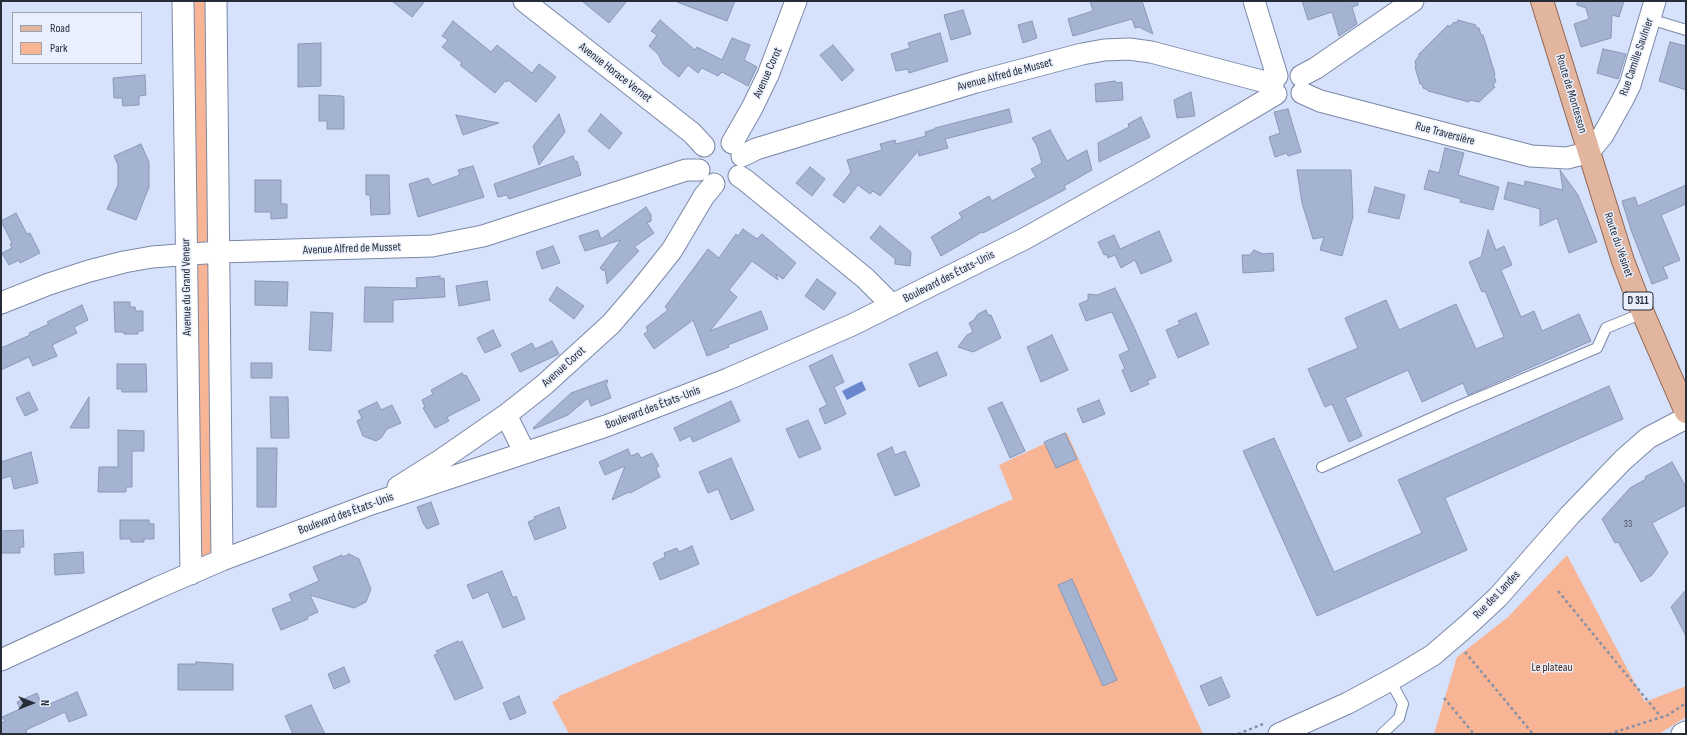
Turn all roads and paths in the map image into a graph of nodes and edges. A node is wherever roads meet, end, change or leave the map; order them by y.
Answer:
1 (183, 1) edge
2 (216, 1) edge
3 (524, 1) edge
4 (796, 1) edge
5 (1254, 1) edge
6 (1414, 1) edge
7 (1542, 1) edge
8 (1653, 10) edge
9 (1686, 30) edge
10 (1275, 84) junction
11 (1302, 84) junction
12 (704, 146) junction
13 (737, 149) junction
14 (1589, 152) junction
15 (699, 170) junction
16 (739, 176) junction
17 (714, 184) junction
18 (1599, 188) joint
19 (219, 252) junction
20 (186, 254) junction
21 (1, 303) edge
22 (892, 305) junction
23 (1643, 313) junction
24 (1686, 412) edge
25 (506, 415) junction
26 (1686, 418) edge
27 (525, 453) junction
28 (1322, 467) dead end
29 (371, 504) junction
30 (222, 560) junction
31 (191, 574) junction
32 (1558, 591) dead end
33 (1464, 652) dead end
34 (1, 660) edge
35 (1390, 680) junction
36 (1444, 698) dead end
37 (1686, 704) edge
38 (1661, 718) junction
39 (1308, 728) edge
40 (1686, 732) edge
41 (1279, 734) edge
42 (1382, 734) edge
43 (1474, 734) edge
44 (1533, 734) edge
45 (1609, 734) edge
46 (1682, 734) edge

1 - 20 street, Avenue du Grand Veneur
2 - 19 street
3 - 12 street, Avenue Horace Vernet
4 - 13 street, Avenue Corot
5 - 10 street
6 - 11 street
7 - 14 main road, Route de Montesson / D 311
8 - 9 lane
8 - 14 street, Rue Camille Saulnier
10 - 11 street
10 - 11 street
10 - 13 street, Avenue Alfred de Musset
10 - 22 street, Boulevard des États-Unis
11 - 14 street, Rue Traversière
12 - 13 street
12 - 15 street
13 - 16 street
14 - 18 main road, Route de Montesson / D 311
15 - 17 street
15 - 19 street, Avenue Alfred de Musset
16 - 17 street
16 - 22 street
17 - 25 street, Avenue Corot
18 - 23 main road, Route du Vésinet / D 311
19 - 20 street, Avenue Alfred de Musset
19 - 30 street
20 - 21 street, Avenue Alfred de Musset
20 - 31 street, Avenue du Grand Veneur
22 - 27 street, Boulevard des États-Unis
23 - 24 main road, Route du Vésinet / D 311
23 - 28 lane
25 - 27 street
25 - 29 street, Avenue Corot
26 - 35 street, Rue des Landes
27 - 29 street, Boulevard des États-Unis
29 - 30 street, Boulevard des États-Unis
30 - 31 street, Boulevard des États-Unis
31 - 34 street, Boulevard des États-Unis
32 - 38 path
33 - 44 path
35 - 39 street, Rue des Landes
35 - 42 lane
36 - 43 path
37 - 38 path
38 - 45 path
39 - 41 street, Rue des Landes
40 - 46 street

